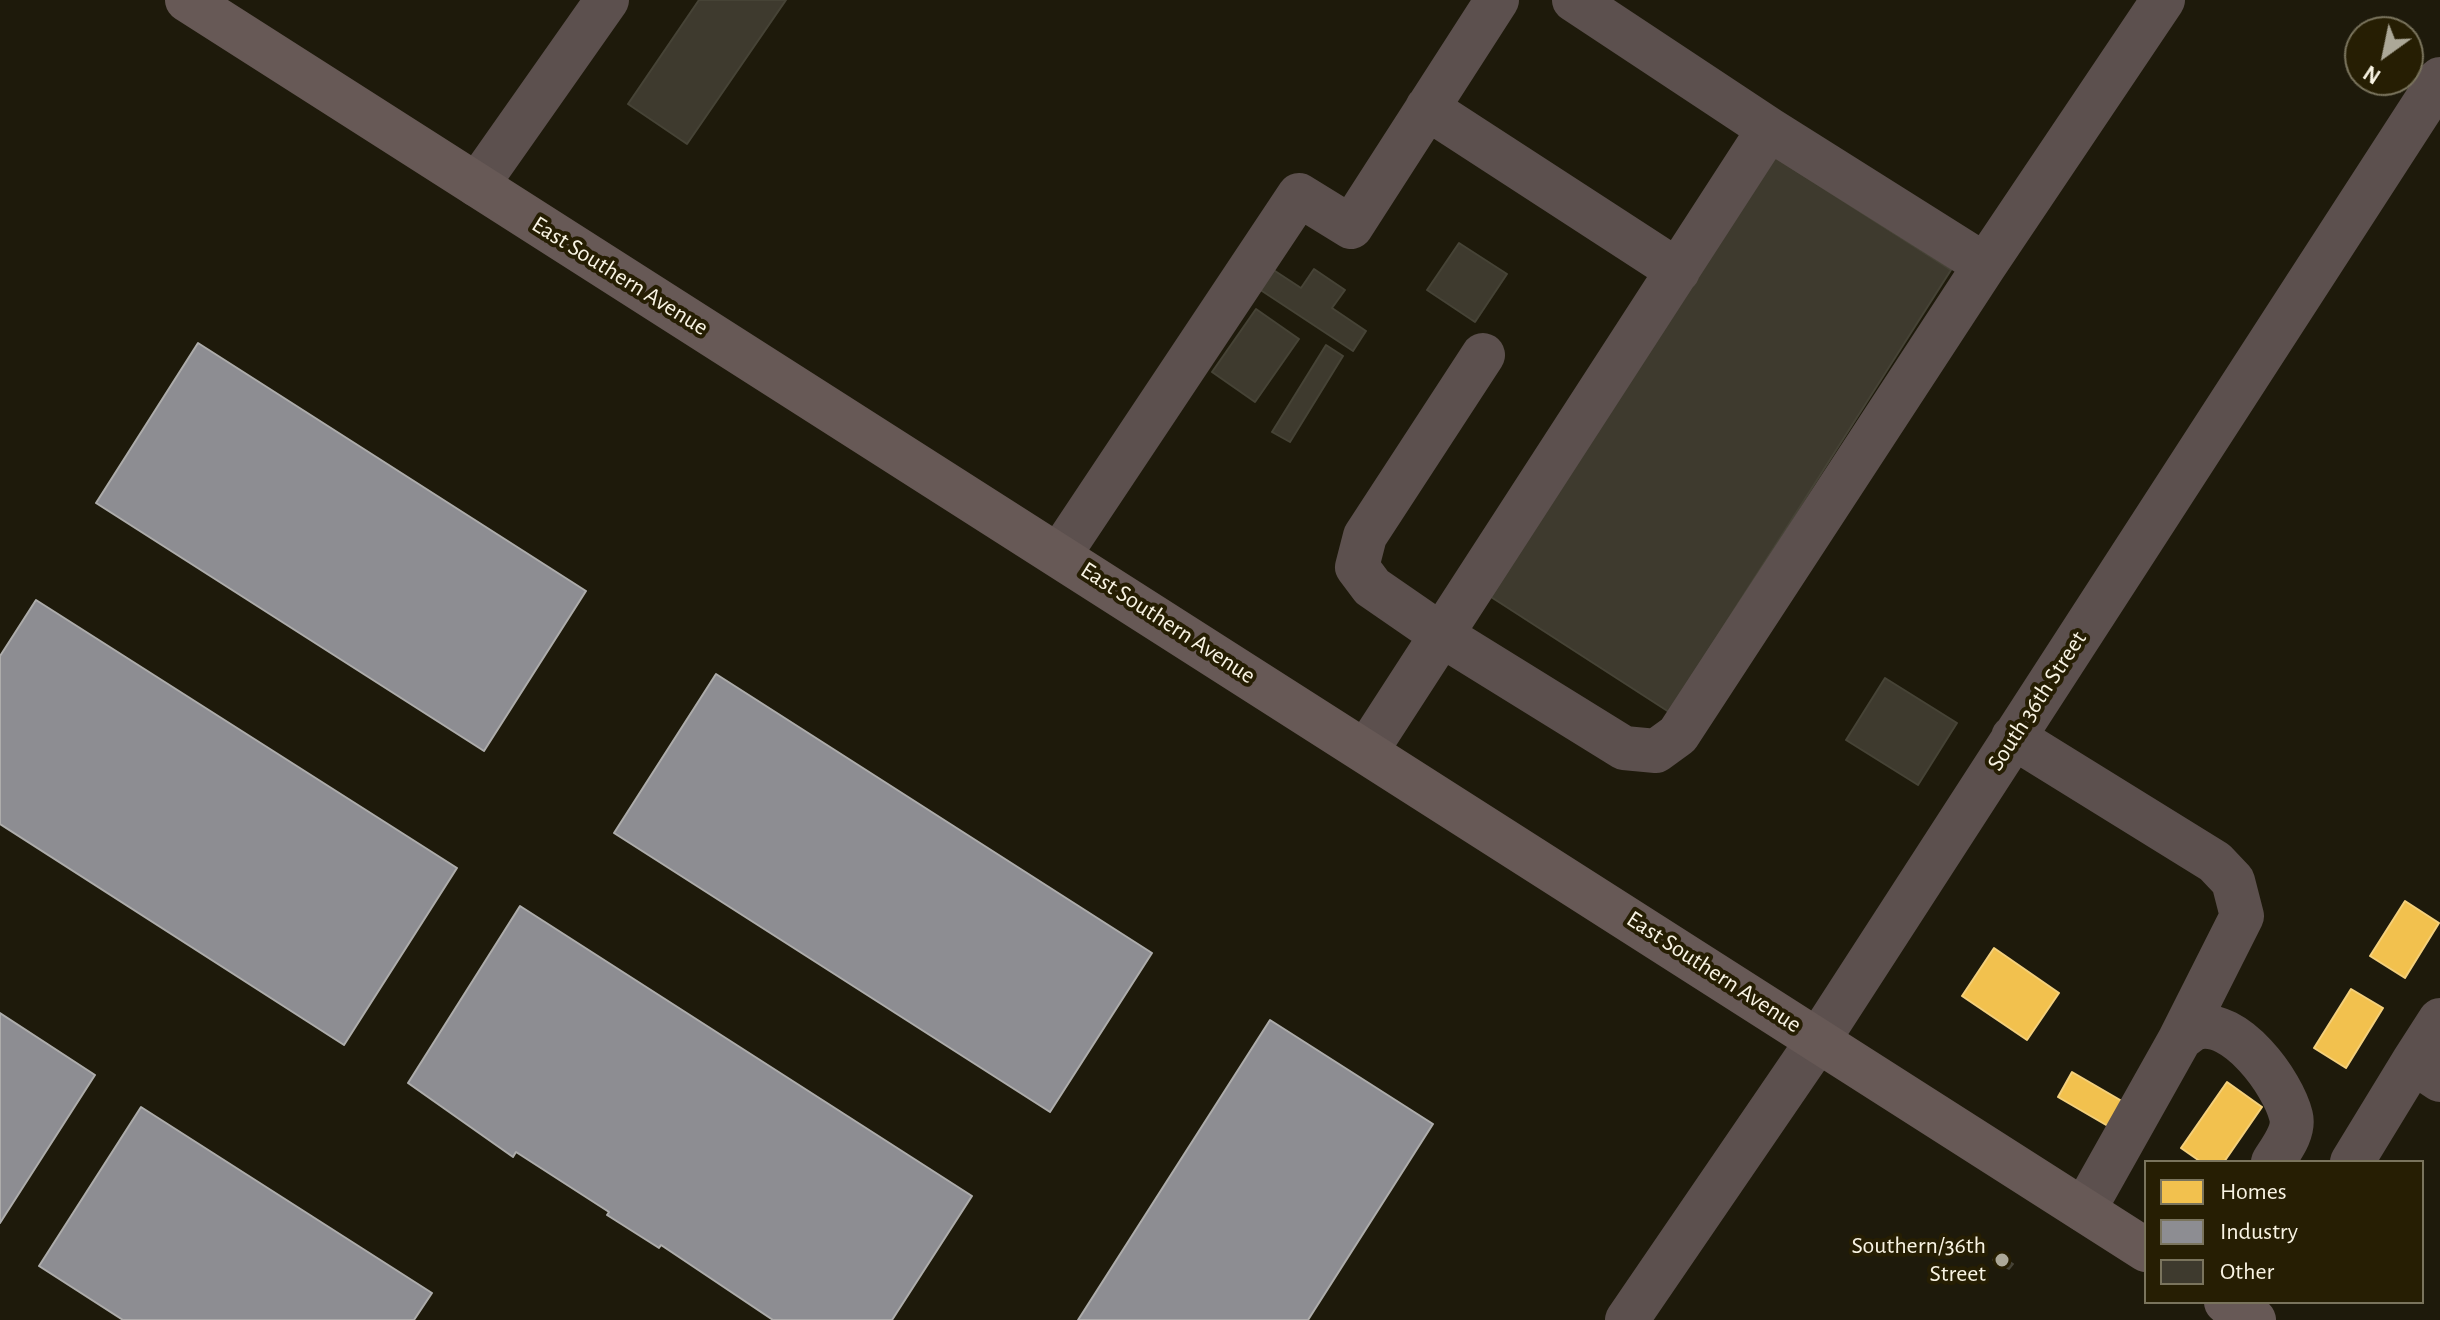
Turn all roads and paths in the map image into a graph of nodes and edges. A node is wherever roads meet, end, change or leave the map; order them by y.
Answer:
1 (187, 0) edge
2 (607, 0) edge
3 (1497, 0) edge
4 (1574, 0) edge
5 (2163, 0) edge
6 (2440, 79) edge
7 (1427, 108) junction
8 (1769, 129) junction
9 (477, 185) junction
10 (1985, 265) junction
11 (1678, 271) junction
12 (1483, 355) dead end
13 (1060, 554) junction
14 (1443, 636) junction
15 (2013, 737) junction
16 (1367, 750) junction
17 (2440, 1020) edge
18 (1819, 1039) junction
19 (2180, 1039) junction
20 (2426, 1071) edge
21 (2274, 1160) edge
22 (2354, 1160) edge
23 (2084, 1210) junction
24 (2144, 1249) edge
25 (1627, 1320) edge

1 - 9 main road, East Southern Avenue
2 - 9 street
3 - 7 street
4 - 8 street
5 - 10 street
6 - 15 street, South 36th Street
7 - 11 street
7 - 13 street
8 - 10 street
8 - 11 street
9 - 13 main road, East Southern Avenue
10 - 14 street
11 - 14 street
12 - 14 street
13 - 16 main road, East Southern Avenue
14 - 16 street
15 - 18 street, South 36th Street
15 - 19 street
16 - 18 main road, East Southern Avenue
17 - 20 street
18 - 23 main road, East Southern Avenue
18 - 25 street, South 36th Street
19 - 21 street
19 - 23 street
20 - 22 street
23 - 24 main road, East Southern Avenue

